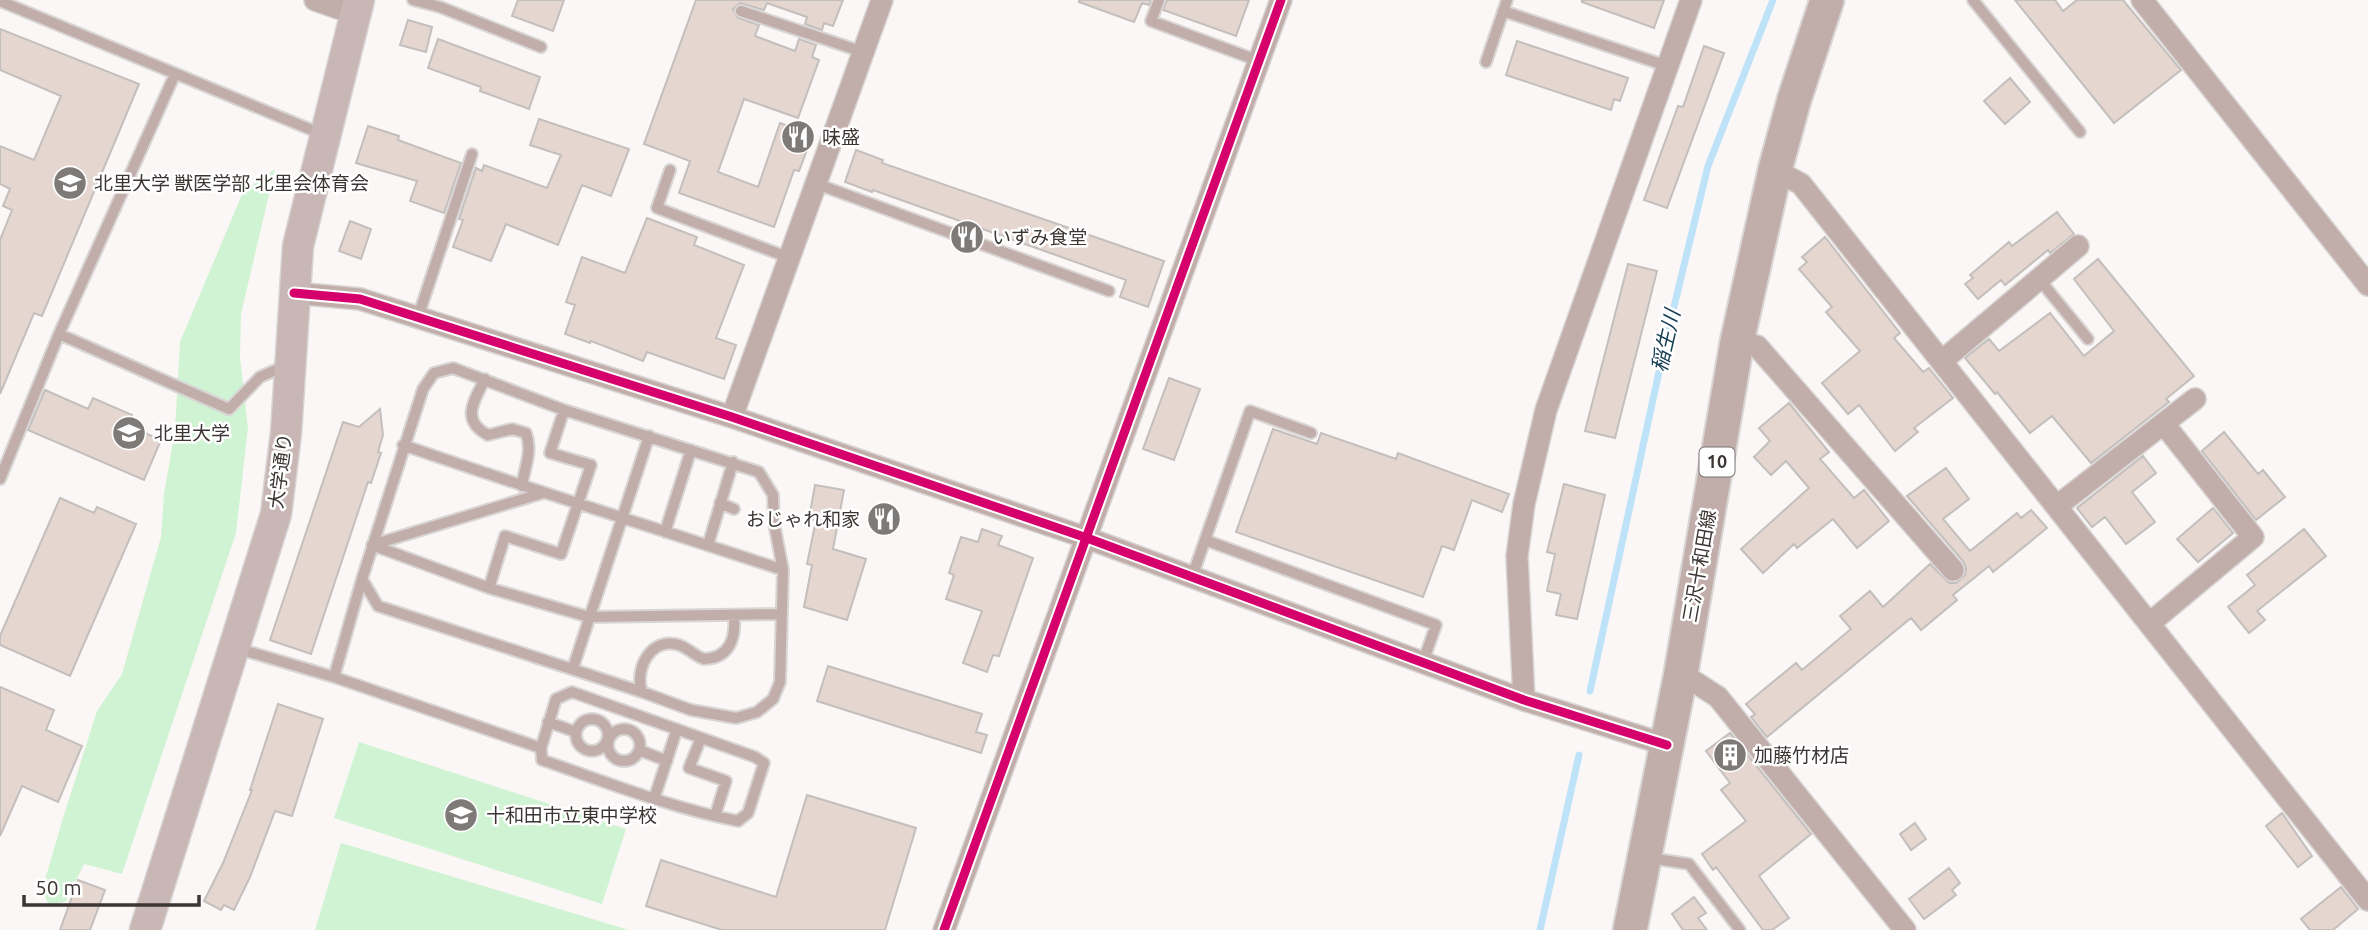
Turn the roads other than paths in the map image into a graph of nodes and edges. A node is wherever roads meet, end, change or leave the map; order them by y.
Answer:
1 (315, 0) edge
2 (413, 0) edge
3 (882, 0) edge
4 (1159, 0) edge
5 (1281, 0) edge
6 (1691, 0) edge
7 (1827, 0) edge
8 (1973, 0) edge
9 (2142, 0) edge
10 (0, 1) edge
11 (1505, 5) edge
12 (357, 7) edge
13 (741, 11) dead end
14 (541, 47) dead end
15 (863, 52) junction
16 (1259, 61) junction
17 (1486, 62) dead end
18 (1667, 66) junction
19 (175, 74) junction
20 (2080, 132) dead end
21 (325, 136) junction
22 (472, 154) dead end
23 (670, 170) dead end
24 (1774, 170) junction
25 (817, 184) junction
26 (2078, 246) dead end
27 (790, 258) junction
28 (2039, 279) junction
29 (2368, 285) edge
30 (1109, 291) dead end
31 (294, 293) junction
32 (418, 317) junction
33 (59, 334) junction
34 (2088, 339) dead end
35 (1737, 342) junction
36 (1942, 361) junction
37 (289, 364) junction
38 (485, 379) junction
39 (2195, 399) dead end
40 (564, 410) junction
41 (732, 417) junction
42 (2164, 424) junction
43 (1311, 433) dead end
44 (649, 436) junction
45 (403, 445) junction
46 (691, 450) junction
47 (733, 462) junction
48 (0, 479) edge
49 (522, 486) junction
50 (678, 490) junction
51 (543, 493) junction
52 (691, 494) dead end
53 (579, 503) junction
54 (720, 503) junction
55 (2057, 506) junction
56 (734, 509) dead end
57 (622, 516) junction
58 (665, 532) junction
59 (1087, 538) junction
60 (1205, 540) junction
61 (372, 545) junction
62 (708, 545) junction
63 (783, 570) junction
64 (1953, 570) dead end
65 (1192, 577) junction
66 (362, 579) junction
67 (489, 588) junction
68 (781, 614) junction
69 (734, 615) junction
70 (589, 617) junction
71 (2150, 622) junction
72 (234, 648) junction
73 (1423, 662) junction
74 (573, 668) junction
75 (1681, 673) junction
76 (334, 677) junction
77 (642, 692) junction
78 (1524, 700) junction
79 (548, 722) junction
80 (677, 729) junction
81 (576, 732) junction
82 (701, 737) junction
83 (608, 739) junction
84 (1667, 746) junction
85 (541, 748) junction
86 (639, 750) junction
87 (667, 761) junction
88 (654, 799) junction
89 (715, 816) junction
90 (1645, 857) junction
91 (2368, 900) edge
92 (145, 930) edge
93 (944, 930) edge
94 (1630, 930) edge
95 (1740, 930) edge
96 (1905, 930) edge

1 - 12 street
2 - 14 lane
3 - 15 street
4 - 16 lane
5 - 16 street
6 - 18 street
7 - 24 main road, 三沢十和田線 / 10
8 - 20 lane
9 - 29 street
10 - 19 lane
11 - 17 lane
11 - 18 lane
12 - 21 street, 大学通り
13 - 15 lane
15 - 25 street
16 - 59 street
18 - 78 street
19 - 21 lane
19 - 33 lane
21 - 31 street, 大学通り
22 - 32 lane
23 - 27 lane
24 - 35 main road, 三沢十和田線 / 10
24 - 36 street
25 - 27 street
25 - 30 lane
26 - 28 street
27 - 41 street
28 - 34 lane
28 - 36 street
31 - 32 street
31 - 37 street, 大学通り
32 - 41 street
33 - 37 lane
33 - 48 lane
35 - 64 street
35 - 75 main road, 三沢十和田線 / 10
36 - 55 street
37 - 72 street, 大学通り
38 - 40 lane
38 - 45 lane
38 - 49 lane
39 - 42 street
40 - 44 lane
40 - 53 lane
41 - 59 street
42 - 55 street
42 - 71 street
43 - 60 lane
44 - 46 lane
44 - 57 lane
45 - 49 lane
45 - 61 lane
46 - 47 lane
46 - 50 lane
47 - 54 lane
47 - 63 lane
49 - 51 lane
50 - 52 lane
50 - 58 lane
51 - 53 lane
51 - 61 lane
53 - 57 lane
53 - 67 lane
54 - 56 lane
54 - 62 lane
55 - 71 street
57 - 58 lane
57 - 70 lane
58 - 62 lane
59 - 65 street
59 - 93 street
60 - 65 lane
60 - 73 lane
61 - 66 lane
61 - 67 lane
62 - 63 lane
63 - 68 lane
65 - 73 street
66 - 74 lane
66 - 76 lane
67 - 70 lane
68 - 69 lane
68 - 77 lane
69 - 70 lane
69 - 77 lane
70 - 74 lane
71 - 91 street
72 - 76 lane
72 - 92 street, 大学通り
73 - 78 street
74 - 77 lane
75 - 84 main road, 三沢十和田線 / 10
75 - 96 street
76 - 85 lane
78 - 84 street
79 - 80 lane
79 - 81 lane
79 - 85 lane
80 - 82 lane
80 - 87 lane
81 - 83 lane
81 - 83 lane
82 - 89 lane
82 - 89 lane
83 - 86 lane
83 - 86 lane
84 - 90 main road, 三沢十和田線 / 10
85 - 88 lane
86 - 87 lane
87 - 88 lane
88 - 89 lane
90 - 94 main road, 三沢十和田線 / 10
90 - 95 lane

